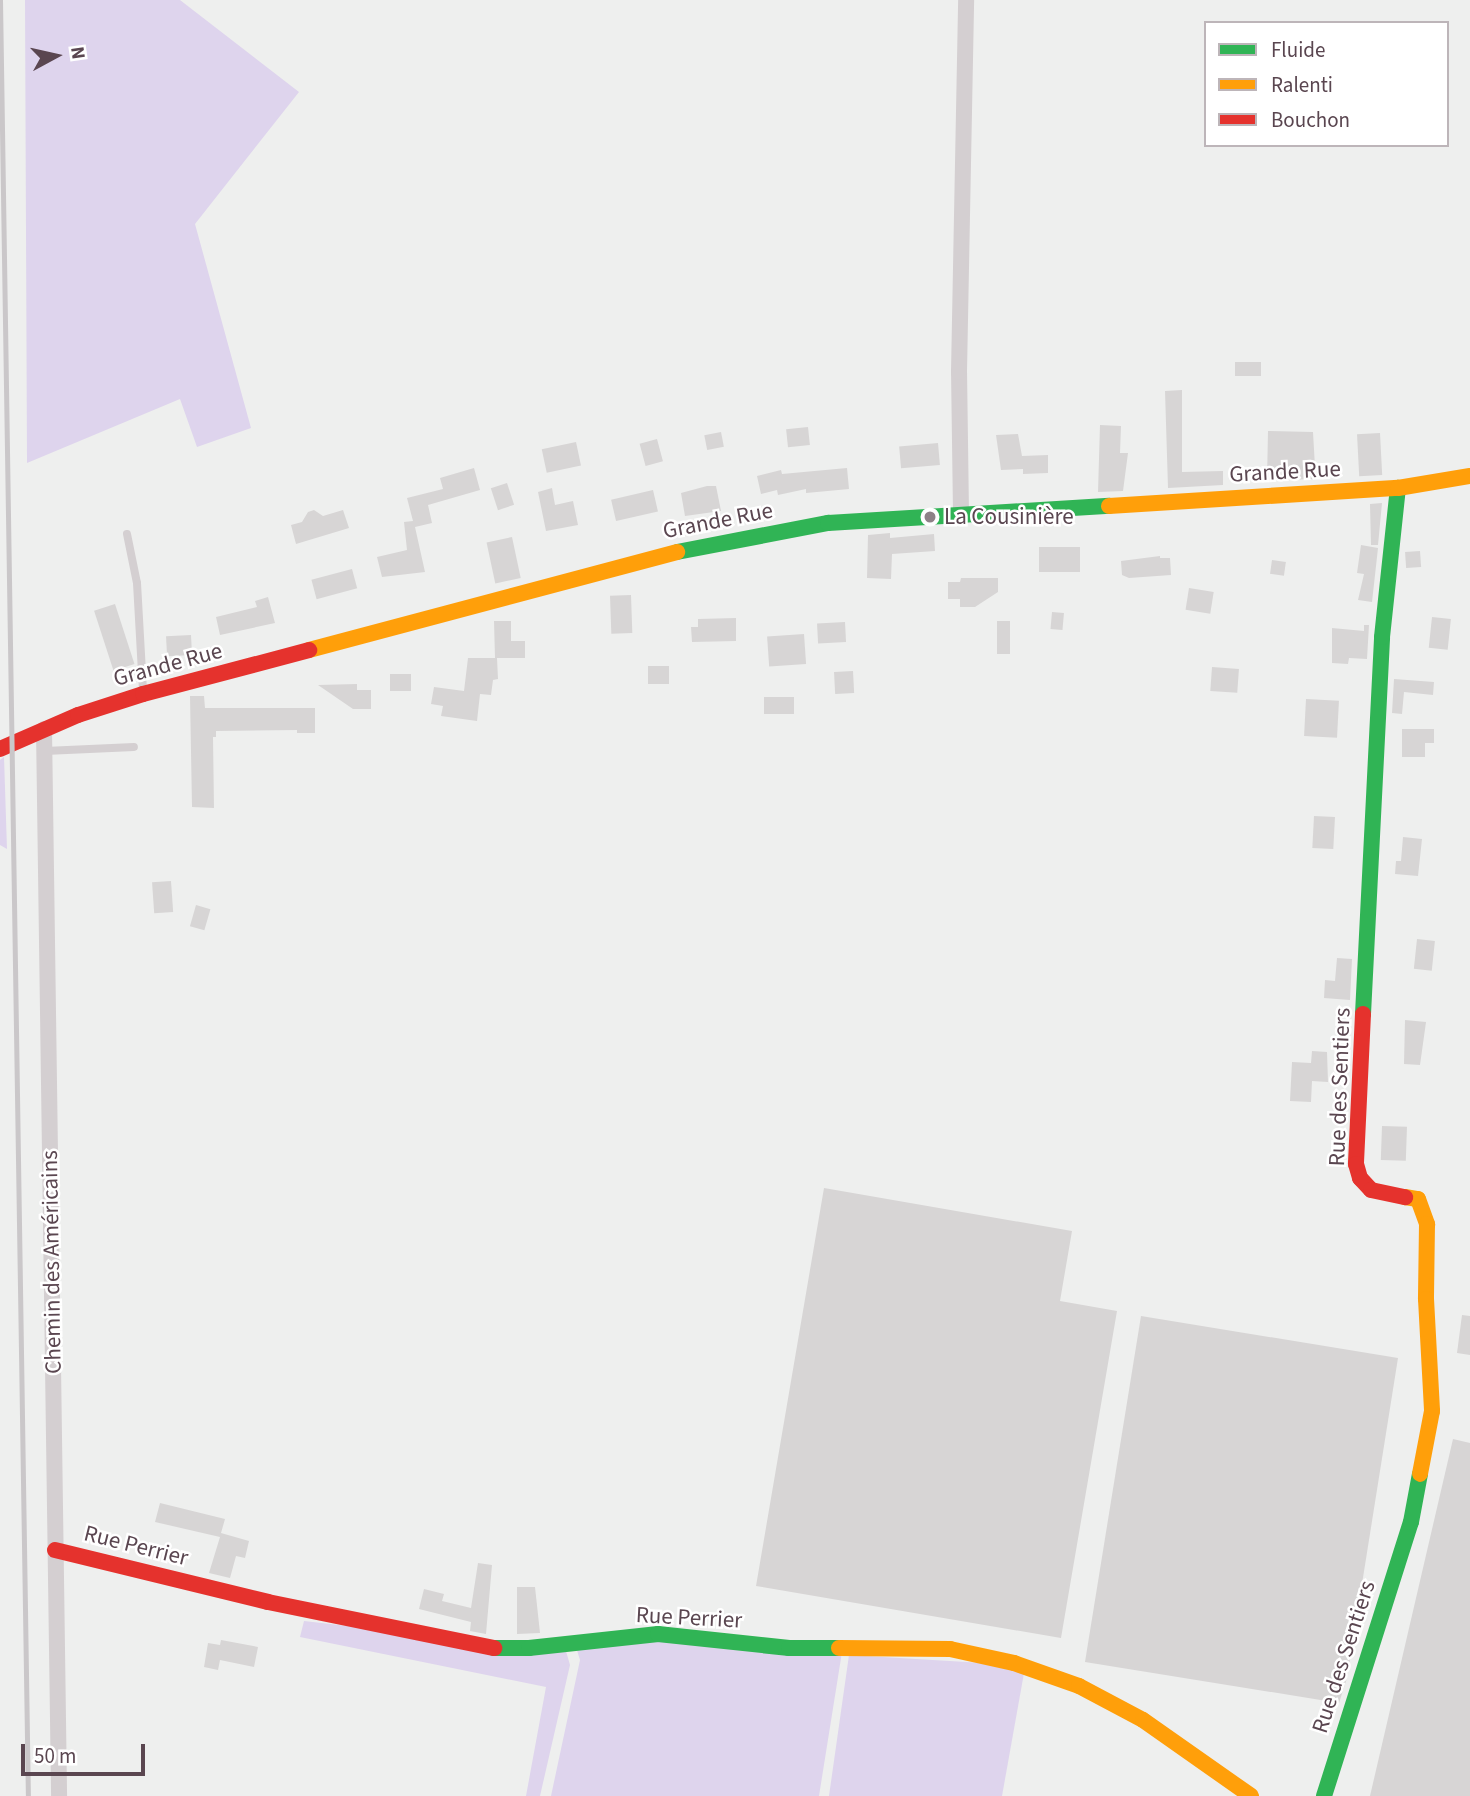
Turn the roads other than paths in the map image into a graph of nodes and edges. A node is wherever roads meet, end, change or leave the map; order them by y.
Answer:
1 (966, 0) edge
2 (1470, 476) edge
3 (1398, 488) junction
4 (961, 513) junction
5 (127, 534) dead end
6 (143, 694) junction
7 (44, 729) junction
8 (134, 747) dead end
9 (0, 749) edge
10 (46, 751) junction
11 (55, 1550) junction
12 (60, 1796) edge
13 (1251, 1796) edge
14 (1324, 1796) edge

1 - 4 street
2 - 3 street, Grande Rue
3 - 4 street, Grande Rue
3 - 14 street, Rue des Sentiers
4 - 6 street, Grande Rue
5 - 6 lane
6 - 7 street, Grande Rue
7 - 9 street, Grande Rue
7 - 10 street, Chemin des Américains
8 - 10 lane
10 - 11 street, Chemin des Américains
11 - 12 street, Chemin des Américains
11 - 13 street, Rue Perrier

